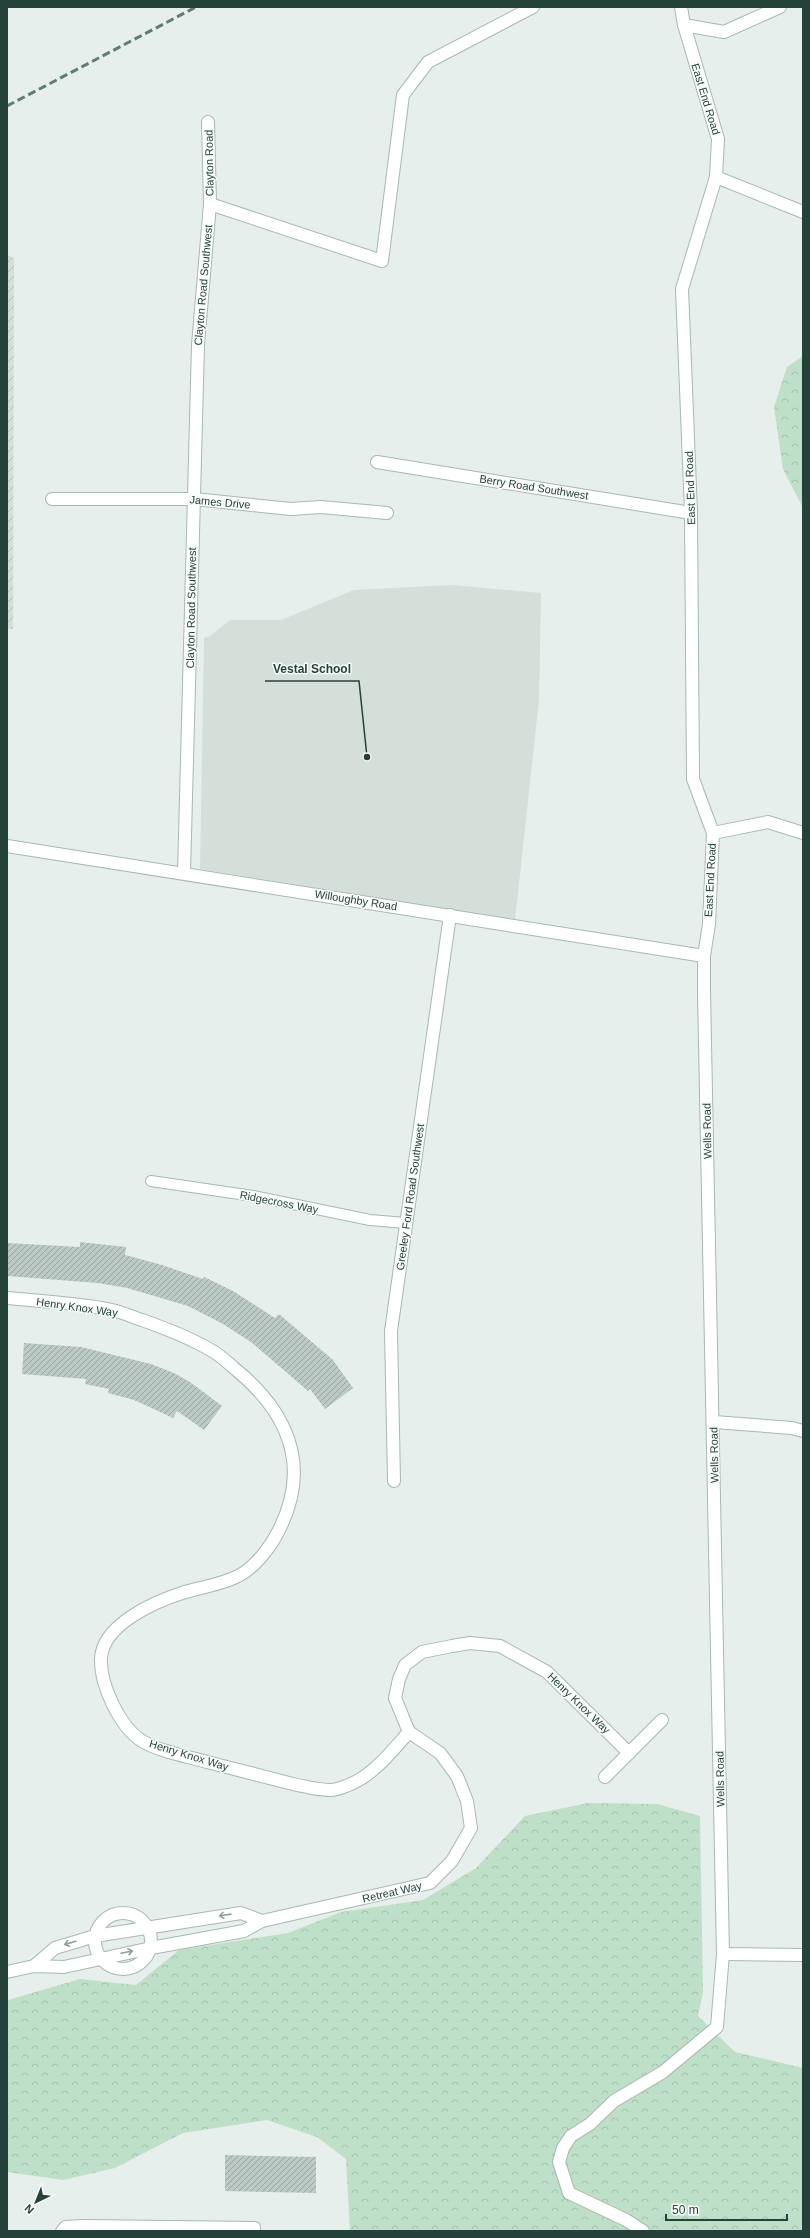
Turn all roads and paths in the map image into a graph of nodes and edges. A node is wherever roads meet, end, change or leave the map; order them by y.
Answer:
1 (533, 7) edge
2 (681, 7) edge
3 (780, 7) edge
4 (684, 25) junction
5 (208, 122) dead end
6 (716, 177) junction
7 (210, 204) junction
8 (803, 212) edge
9 (377, 462) dead end
10 (52, 499) dead end
11 (194, 500) junction
12 (388, 513) dead end
13 (691, 513) junction
14 (713, 833) junction
15 (803, 833) edge
16 (7, 846) edge
17 (184, 873) junction
18 (450, 915) junction
19 (704, 956) junction
20 (151, 1181) dead end
21 (406, 1223) junction
22 (7, 1298) edge
23 (714, 1422) junction
24 (803, 1431) edge
25 (394, 1481) dead end
26 (662, 1720) dead end
27 (409, 1732) junction
28 (629, 1753) junction
29 (604, 1776) dead end
30 (262, 1921) junction
31 (147, 1927) junction
32 (95, 1936) junction
33 (150, 1948) junction
34 (723, 1954) junction
35 (803, 1955) edge
36 (100, 1958) junction
37 (34, 1966) junction
38 (7, 1972) edge
39 (61, 2231) edge
40 (255, 2231) edge
41 (643, 2231) edge

1 - 7 street
2 - 4 street, East End Road
3 - 4 street
4 - 6 street, East End Road
5 - 7 street, Clayton Road
6 - 8 street
6 - 13 street, East End Road
7 - 11 street, Clayton Road Southwest
9 - 13 street, Berry Road Southwest
10 - 11 street, James Drive
11 - 12 street, James Drive
11 - 17 street, Clayton Road Southwest
13 - 14 street, East End Road
14 - 15 street
14 - 19 street, East End Road
16 - 17 street, Willoughby Road
17 - 18 street, Willoughby Road
18 - 19 street, Willoughby Road
18 - 21 street, Greeley Ford Road Southwest
19 - 23 street, Wells Road
20 - 21 lane, Ridgecross Way
21 - 25 street, Greeley Ford Road Southwest
22 - 27 street, Henry Knox Way
23 - 24 street
23 - 34 street, Wells Road
26 - 28 street
27 - 28 street, Henry Knox Way
27 - 30 street, Retreat Way
28 - 29 street
30 -> 31 street, Retreat Way
30 - 33 street, Retreat Way
31 - 32 street, Retreat Way
31 - 32 street
31 - 33 street
32 - 36 street
32 -> 37 street, Retreat Way
36 -> 33 street, Retreat Way
33 - 36 street
34 - 35 street
34 - 41 street, Wells Road
36 - 37 street, Retreat Way
37 - 38 street, Retreat Way
39 - 40 lane

